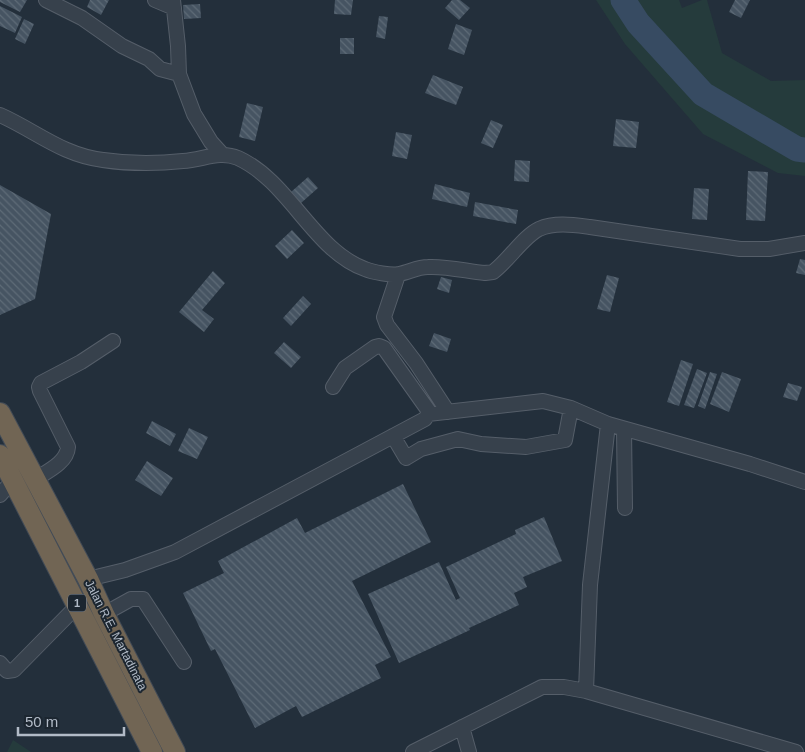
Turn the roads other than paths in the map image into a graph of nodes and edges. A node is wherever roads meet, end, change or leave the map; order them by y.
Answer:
1 (46, 0) edge
2 (155, 0) edge
3 (174, 4) edge
4 (179, 74) junction
5 (0, 115) edge
6 (221, 154) junction
7 (805, 244) edge
8 (398, 275) junction
9 (113, 341) dead end
10 (333, 387) dead end
11 (571, 408) junction
12 (448, 412) junction
13 (0, 413) edge
14 (428, 414) junction
15 (608, 424) junction
16 (624, 429) junction
17 (393, 436) junction
18 (0, 455) edge
19 (13, 480) junction
20 (34, 480) junction
21 (805, 482) edge
22 (0, 495) edge
23 (625, 508) dead end
24 (88, 579) junction
25 (78, 605) junction
26 (104, 614) junction
27 (184, 662) dead end
28 (0, 663) edge
29 (586, 691) junction
30 (462, 727) junction
31 (152, 752) edge
32 (176, 752) edge
33 (413, 752) edge
34 (469, 752) edge
35 (796, 752) edge

1 - 4 street
2 - 3 street
3 - 4 street
4 - 6 street
5 - 6 street
6 - 8 street
7 - 8 street
8 - 12 street
9 - 20 street
10 - 14 street
11 - 12 street
11 - 15 street
11 - 17 street
12 - 14 street
13 - 20 highway, Jalan R.E. Martadinata / 1
14 - 17 street
15 - 16 street
15 - 29 street
16 - 21 street
16 - 23 street
17 - 24 street
18 - 19 highway, Jalan R.E. Martadinata / 1
19 - 22 street
19 - 25 highway, Jalan R.E. Martadinata / 1
20 - 24 highway, Jalan R.E. Martadinata / 1
24 - 26 highway, Jalan R.E. Martadinata / 1
25 - 28 street
25 - 31 highway, Jalan R.E. Martadinata / 1
26 - 27 street
26 - 32 highway, Jalan R.E. Martadinata / 1
29 - 30 street
29 - 35 street
30 - 33 street
30 - 34 street

